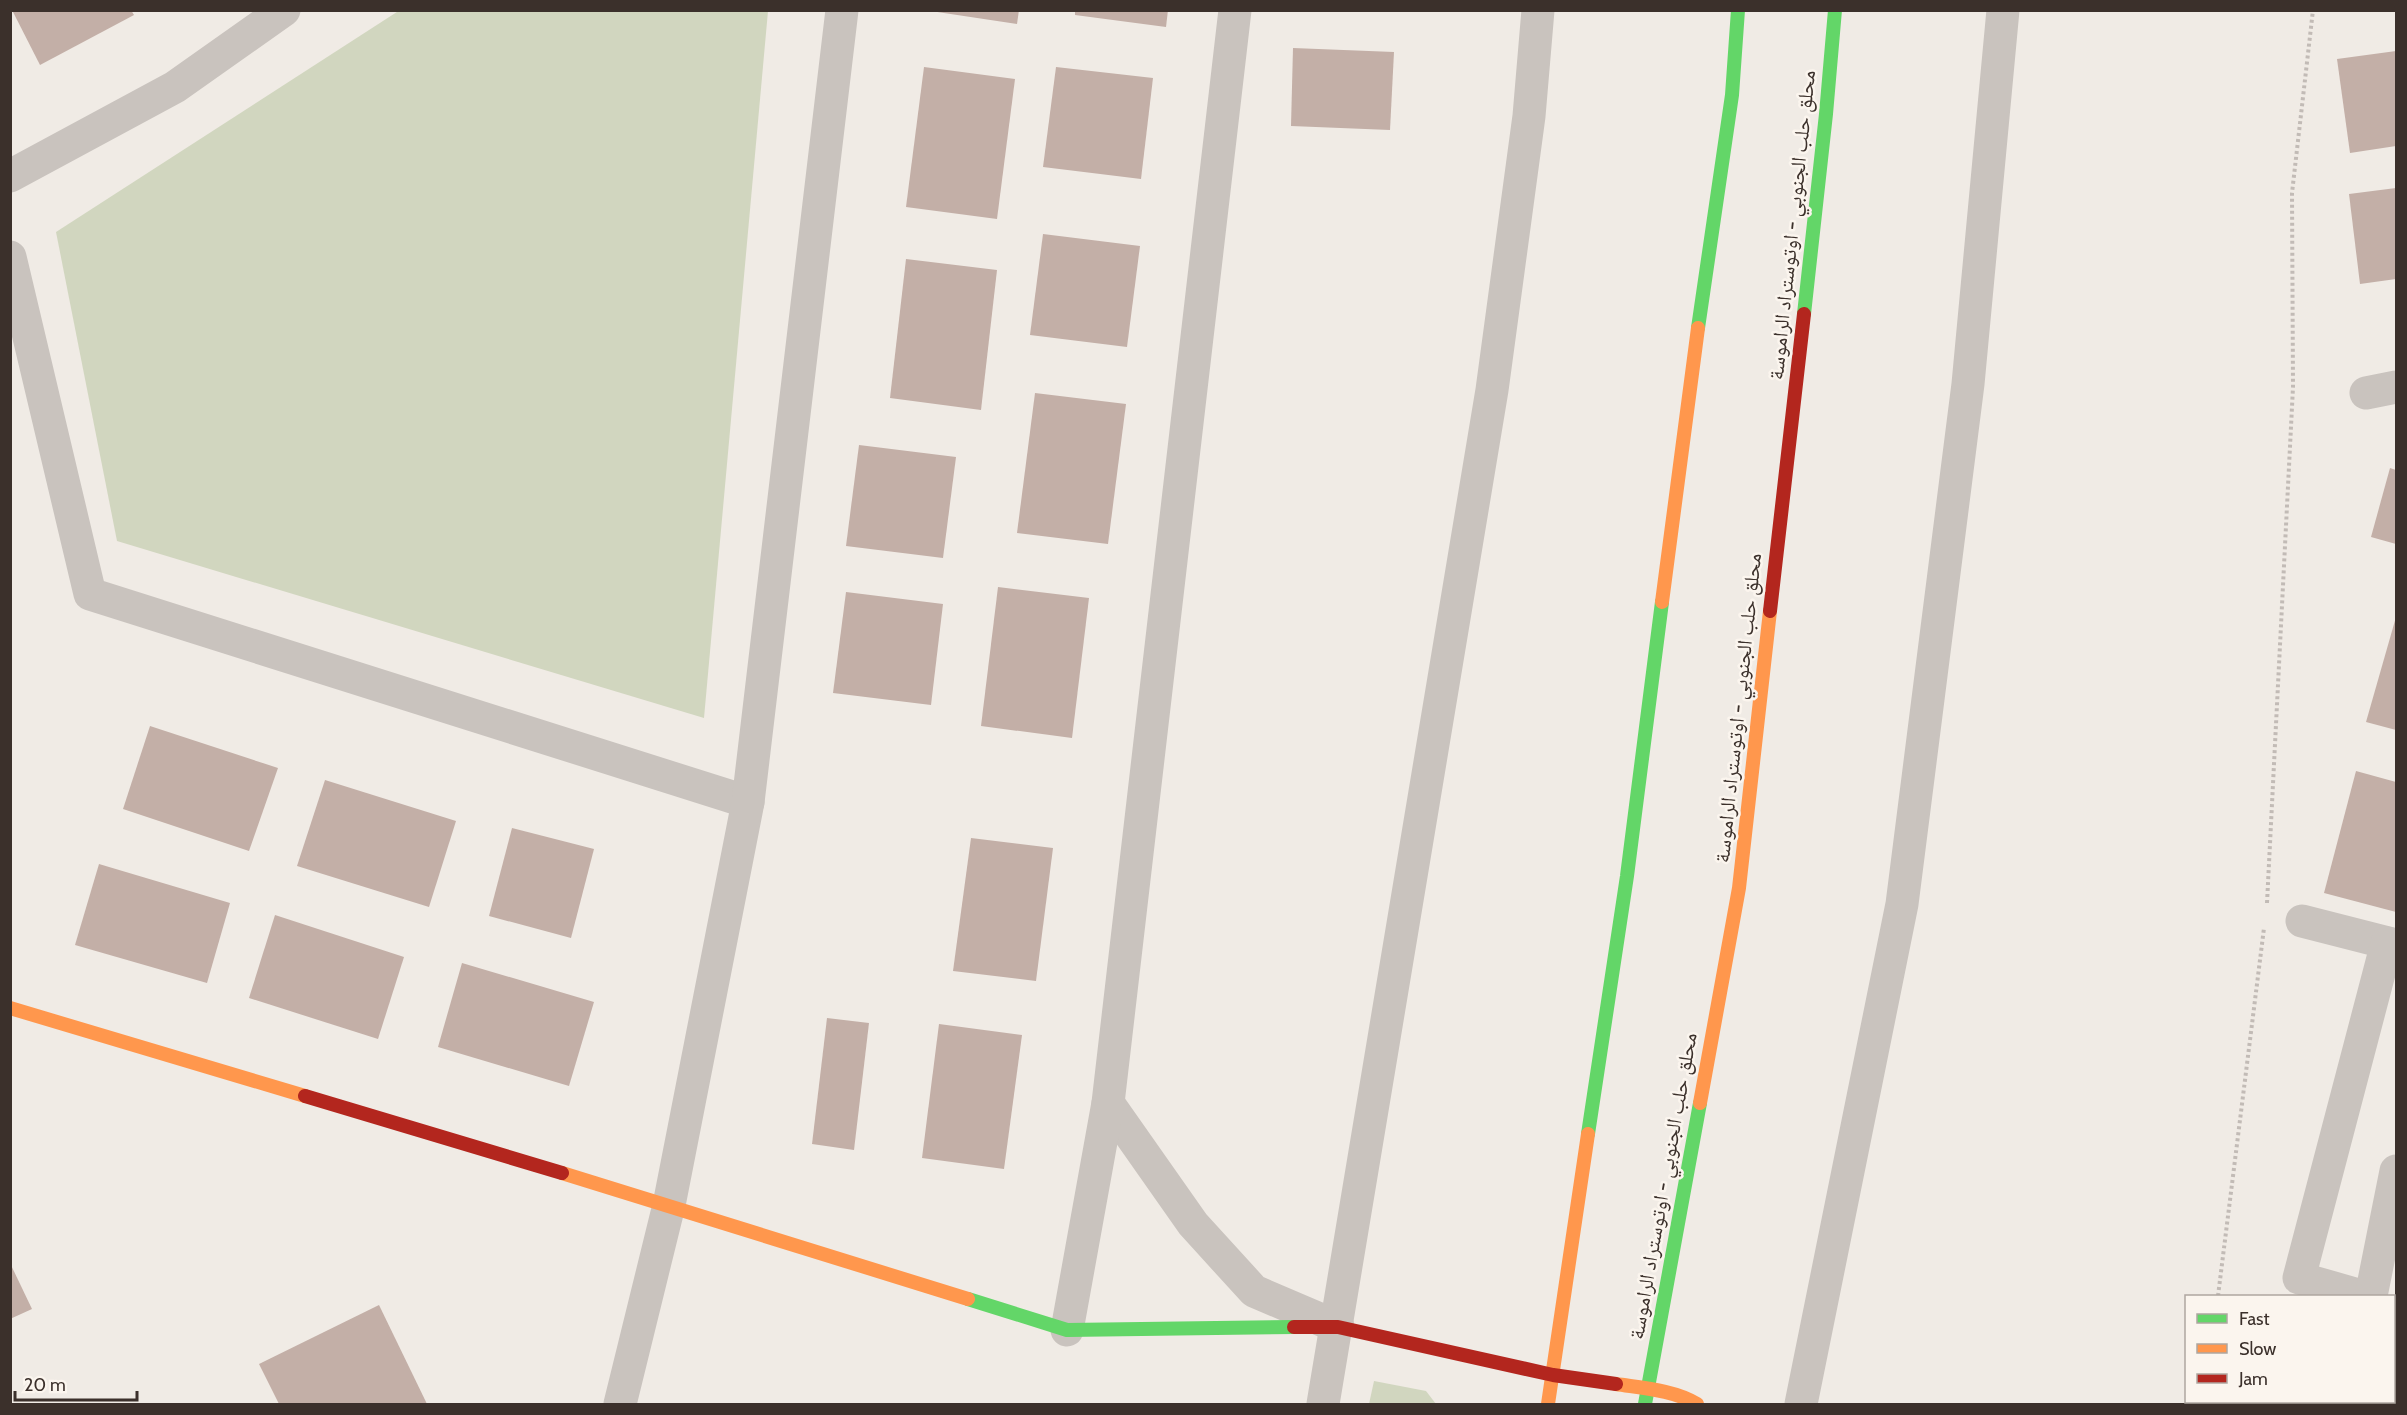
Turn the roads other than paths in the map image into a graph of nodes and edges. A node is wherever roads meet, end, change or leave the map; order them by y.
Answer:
1 (284, 10) edge
2 (842, 10) edge
3 (1235, 10) edge
4 (1538, 10) edge
5 (1738, 10) edge
6 (1835, 10) edge
7 (2003, 10) edge
8 (10, 176) edge
9 (10, 257) edge
10 (748, 802) junction
11 (2302, 921) dead end
12 (2392, 944) edge
13 (10, 1008) edge
14 (1108, 1103) junction
15 (2397, 1171) edge
16 (669, 1205) junction
17 (2358, 1295) edge
18 (2371, 1295) edge
19 (1338, 1328) junction
20 (1067, 1330) junction
21 (1554, 1375) junction
22 (1648, 1389) junction
23 (620, 1404) edge
24 (1323, 1404) edge
25 (1548, 1404) edge
26 (1645, 1404) edge
27 (1697, 1404) edge
28 (1801, 1404) edge

1 - 8 street
2 - 10 street
3 - 14 street
4 - 19 street
5 - 21 main road
6 - 22 main road, محلق حلب الجنوبي - اوتوستراد الراموسة
7 - 28 street
9 - 10 street
10 - 16 street
11 - 12 street
12 - 17 street
13 - 16 main road
14 - 19 street
14 - 20 street
15 - 18 street
16 - 20 main road
16 - 23 street
19 - 20 main road
19 - 21 main road
19 - 24 street
21 - 22 main road
21 - 25 main road
22 - 26 main road, محلق حلب الجنوبي - اوتوستراد الراموسة
22 - 27 main road

